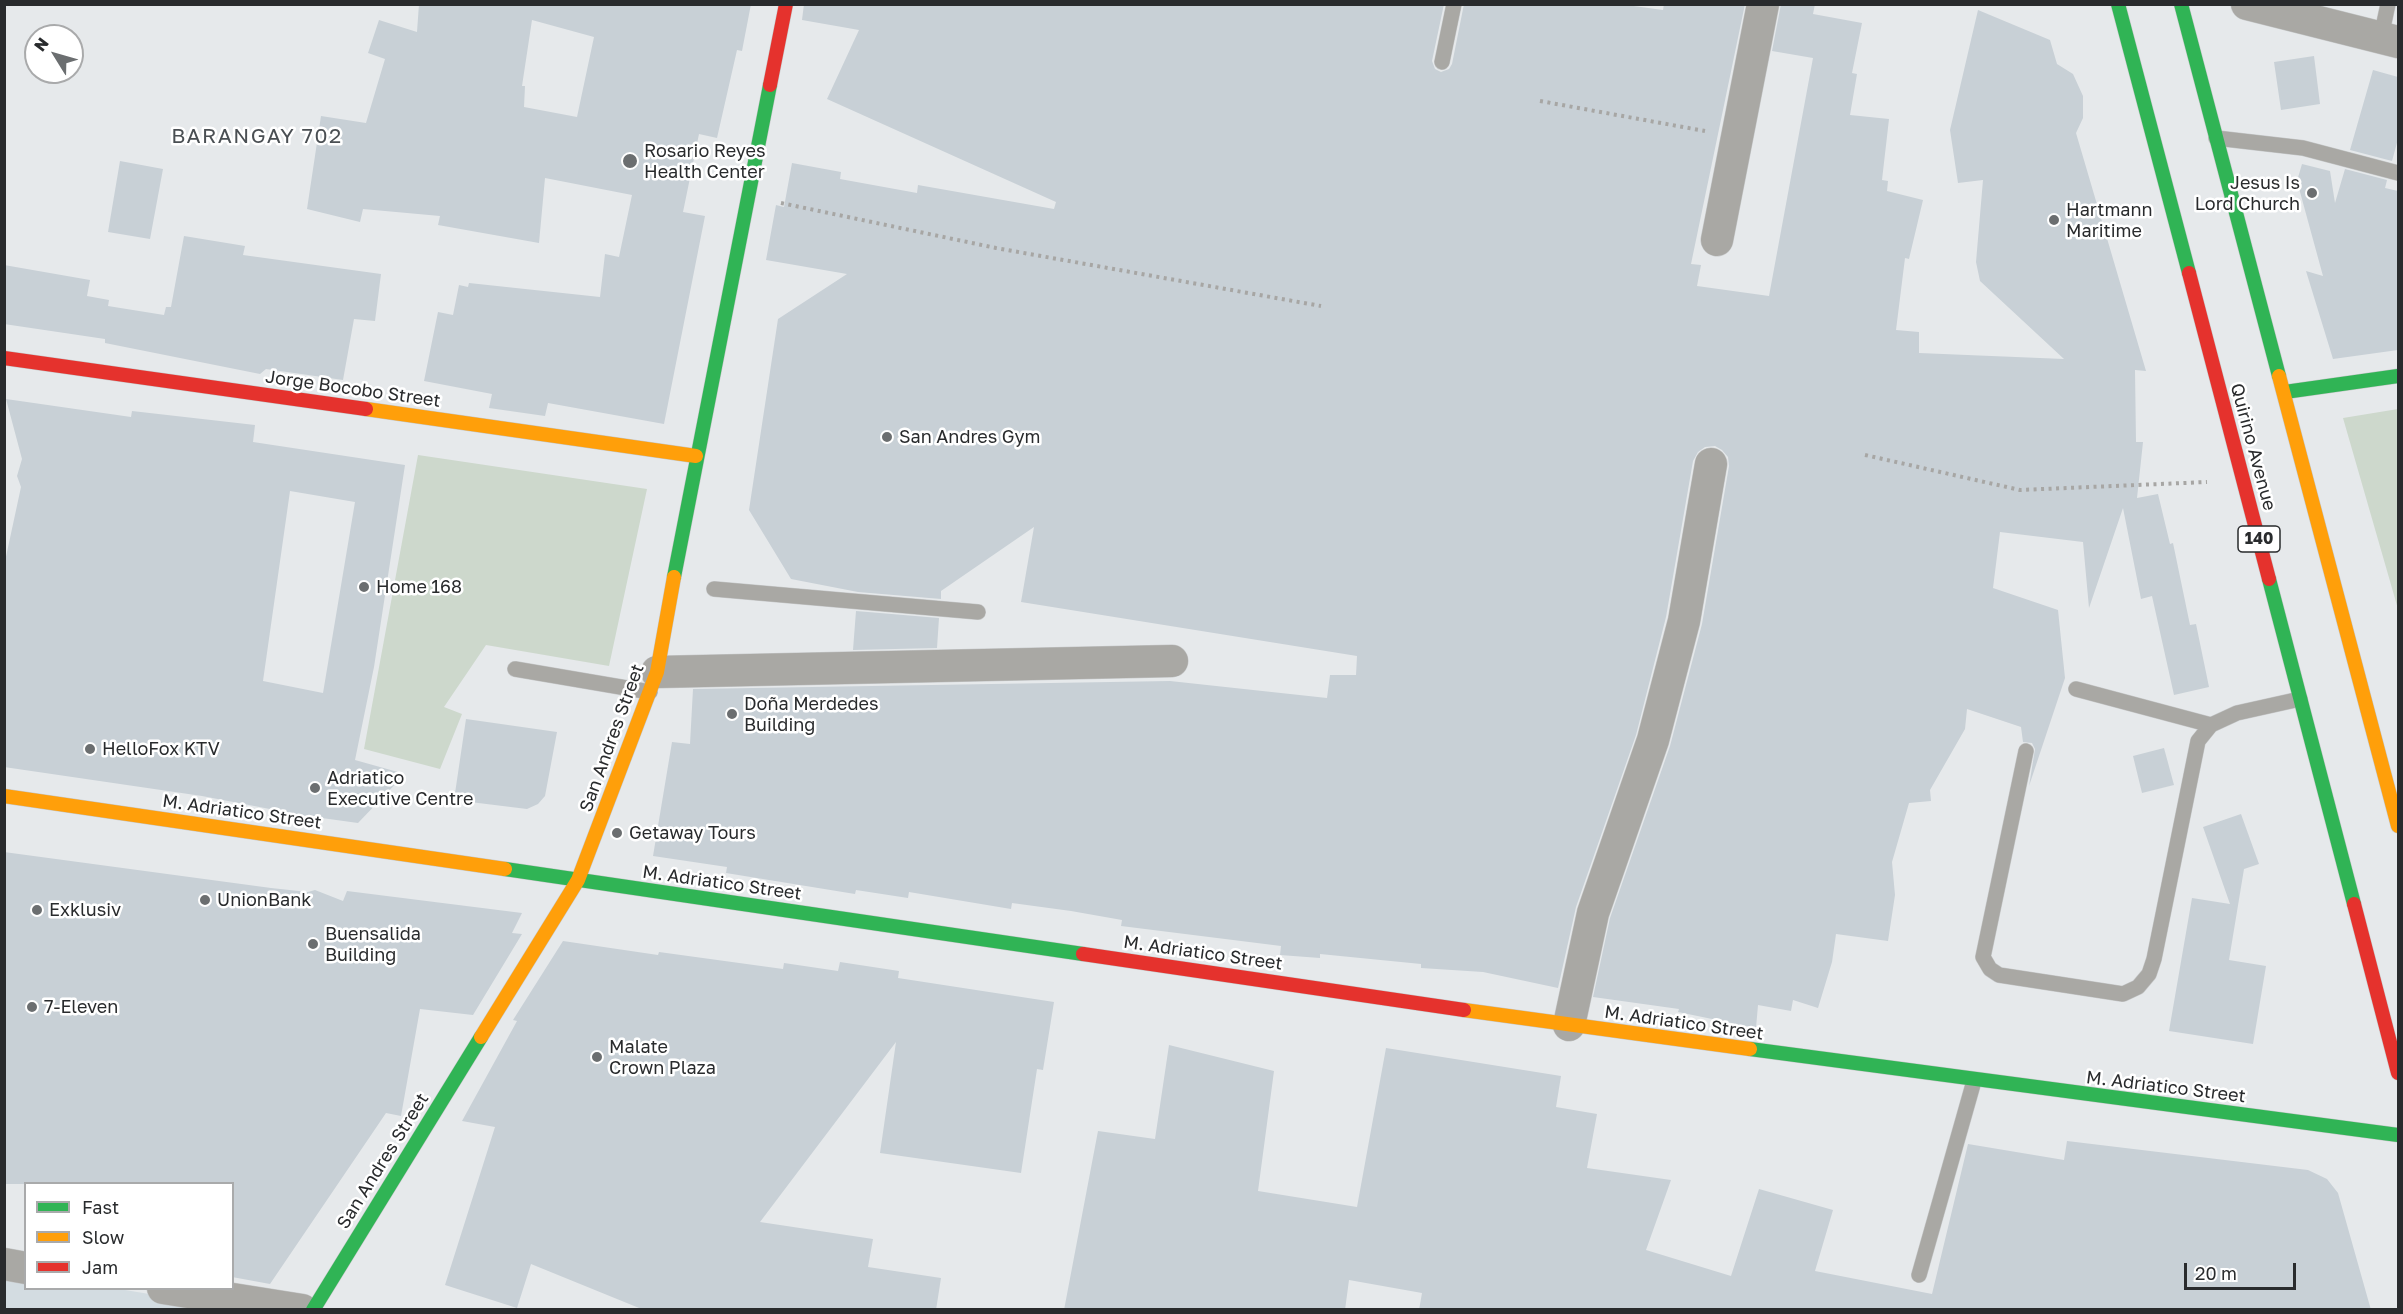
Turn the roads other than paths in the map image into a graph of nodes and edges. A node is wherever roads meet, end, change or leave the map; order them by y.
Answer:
1 (786, 4) edge
2 (1454, 4) edge
3 (1763, 4) edge
4 (2118, 4) edge
5 (2181, 4) edge
6 (2247, 4) edge
7 (2388, 4) edge
8 (2390, 39) edge
9 (1442, 62) dead end
10 (2216, 138) junction
11 (2398, 172) edge
12 (1717, 240) dead end
13 (4, 358) edge
14 (2398, 376) edge
15 (2285, 392) junction
16 (696, 456) junction
17 (1712, 464) dead end
18 (714, 589) dead end
19 (978, 612) dead end
20 (1172, 661) dead end
21 (515, 669) dead end
22 (653, 682) junction
23 (2076, 689) dead end
24 (2300, 699) junction
25 (2211, 725) junction
26 (2026, 751) dead end
27 (4, 796) edge
28 (2398, 826) edge
29 (578, 880) junction
30 (1569, 1025) junction
31 (2398, 1073) edge
32 (1974, 1081) junction
33 (2398, 1135) edge
34 (4, 1264) edge
35 (24, 1268) edge
36 (1919, 1275) dead end
37 (177, 1290) edge
38 (302, 1310) edge
39 (313, 1310) edge

1 - 16 street, San Andres Street
2 - 9 lane
3 - 12 street
4 - 24 street, Quirino Avenue / 140
5 - 10 street
6 - 8 street
7 - 8 lane
10 - 11 lane
10 - 15 street
13 - 16 street, Jorge Bocobo Street
14 - 15 street
15 - 28 street
16 - 22 street, San Andres Street
17 - 30 street
18 - 19 lane
20 - 22 street
21 - 22 lane
22 - 29 street, San Andres Street
23 - 25 lane
24 - 25 lane
24 - 31 street, Quirino Avenue / 140
25 - 26 lane
27 - 29 street, M. Adriatico Street
29 - 30 street, M. Adriatico Street
29 - 39 street, San Andres Street
30 - 32 street, M. Adriatico Street
32 - 33 street, M. Adriatico Street
32 - 36 lane
34 - 35 street
37 - 38 street

